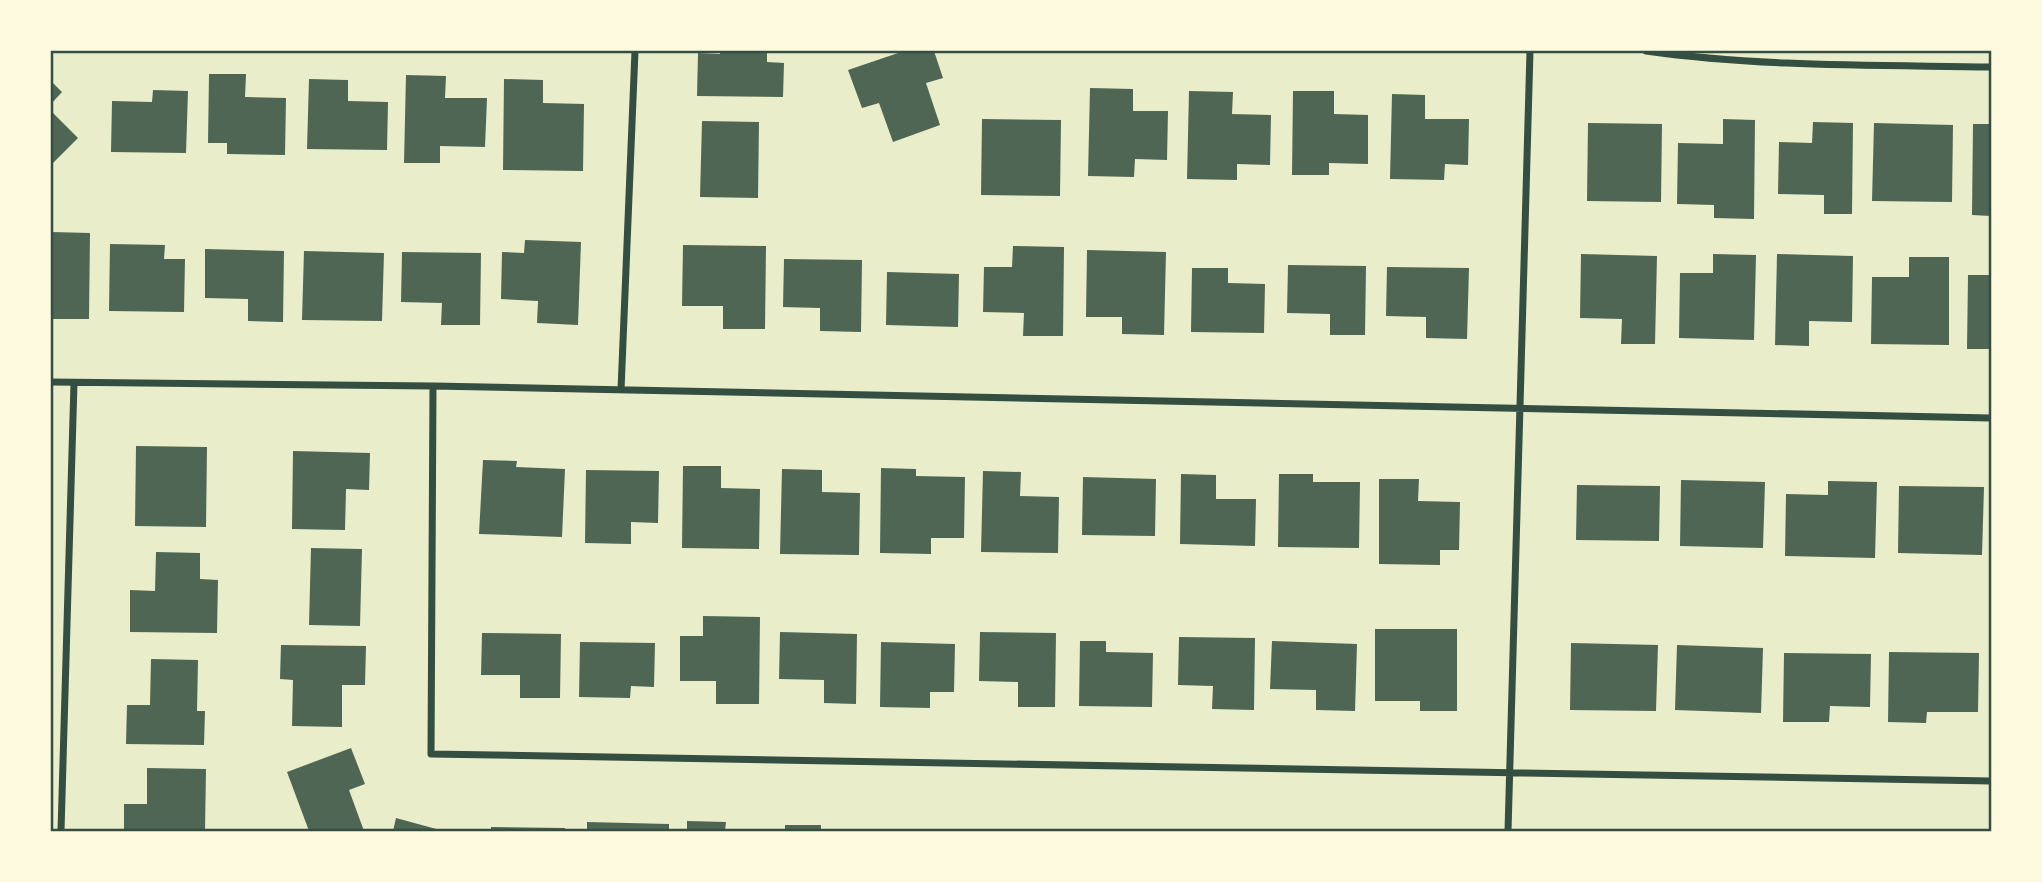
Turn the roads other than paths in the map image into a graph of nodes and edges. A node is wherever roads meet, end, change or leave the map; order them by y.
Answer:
1 (635, 51) edge
2 (1530, 51) edge
3 (1646, 51) edge
4 (1991, 67) edge
5 (51, 382) edge
6 (74, 383) junction
7 (433, 386) junction
8 (621, 390) junction
9 (1521, 408) junction
10 (1991, 418) edge
11 (1509, 773) junction
12 (1991, 781) edge
13 (61, 831) edge
14 (1508, 831) edge

1 - 8 street
2 - 9 street
3 - 4 street
5 - 6 street
6 - 7 street
6 - 13 street
7 - 8 street
7 - 11 street
8 - 9 street
9 - 10 street
9 - 11 street
11 - 12 street
11 - 14 street

